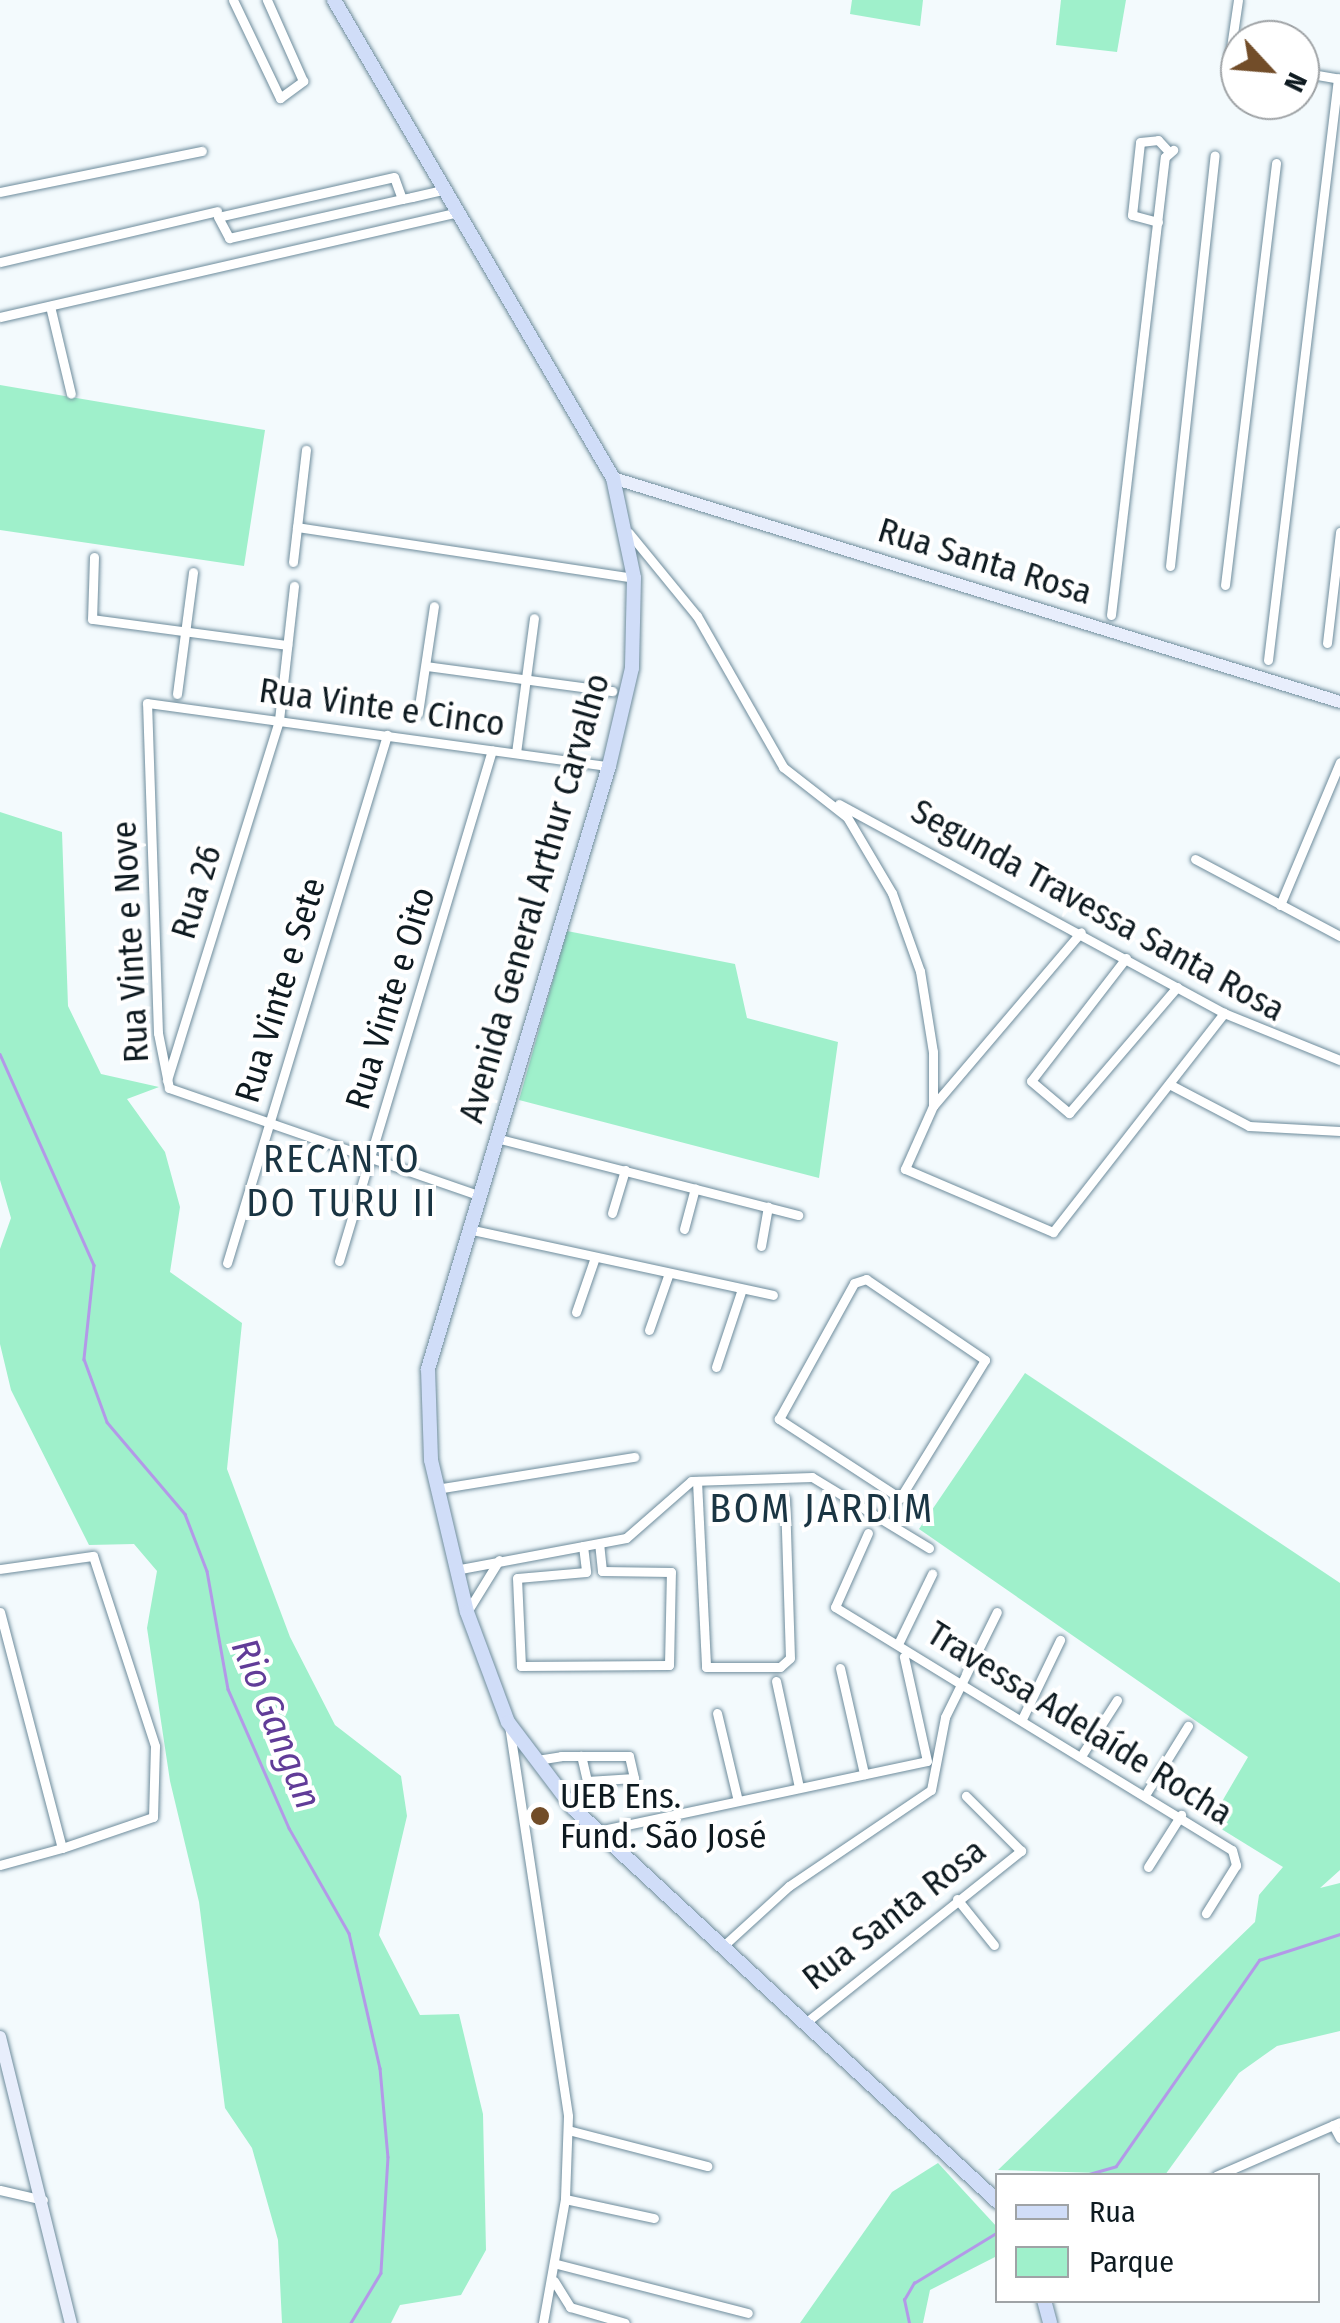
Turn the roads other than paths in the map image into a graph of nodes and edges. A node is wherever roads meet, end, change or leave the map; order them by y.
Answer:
1 (233, 0) edge
2 (267, 0) edge
3 (334, 0) edge
4 (1339, 78) edge
5 (202, 151) dead end
6 (1215, 161) dead end
7 (1276, 163) dead end
8 (446, 189) junction
9 (0, 192) edge
10 (402, 199) junction
11 (217, 211) dead end
12 (459, 212) junction
13 (1158, 222) junction
14 (0, 262) edge
15 (50, 306) junction
16 (0, 317) edge
17 (71, 394) dead end
18 (306, 450) dead end
19 (613, 478) junction
20 (297, 527) junction
21 (1340, 532) edge
22 (629, 534) junction
23 (94, 557) dead end
24 (292, 562) dead end
25 (1170, 566) dead end
26 (194, 572) dead end
27 (634, 578) junction
28 (1226, 585) dead end
29 (294, 586) dead end
30 (434, 606) dead end
31 (1112, 614) dead end
32 (534, 618) dead end
33 (186, 632) junction
34 (1327, 642) dead end
35 (288, 645) junction
36 (1268, 660) dead end
37 (426, 666) junction
38 (526, 680) junction
39 (612, 691) dead end
40 (177, 694) dead end
41 (1340, 702) edge
42 (147, 703) joint
43 (418, 713) dead end
44 (278, 720) junction
45 (387, 735) junction
46 (492, 750) junction
47 (516, 753) junction
48 (1340, 762) edge
49 (609, 766) junction
50 (832, 801) junction
51 (1195, 859) dead end
52 (1280, 904) junction
53 (1080, 932) junction
54 (1340, 936) edge
55 (1126, 958) junction
56 (1178, 987) junction
57 (1224, 1013) junction
58 (1340, 1060) edge
59 (167, 1080) junction
60 (1169, 1084) junction
61 (934, 1106) junction
62 (267, 1124) junction
63 (1340, 1131) edge
64 (496, 1138) junction
65 (371, 1158) junction
66 (625, 1170) junction
67 (695, 1188) junction
68 (478, 1195) junction
69 (768, 1208) junction
70 (612, 1214) dead end
71 (798, 1215) dead end
72 (467, 1228) junction
73 (684, 1229) dead end
74 (761, 1246) dead end
75 (595, 1257) junction
76 (339, 1261) dead end
77 (227, 1262) dead end
78 (670, 1273) junction
79 (742, 1288) junction
80 (773, 1296) dead end
81 (576, 1312) dead end
82 (649, 1330) dead end
83 (716, 1367) dead end
84 (634, 1456) dead end
85 (840, 1463) junction
86 (697, 1481) junction
87 (827, 1484) junction
88 (436, 1489) junction
89 (785, 1498) dead end
90 (868, 1533) dead end
91 (599, 1544) junction
92 (583, 1546) junction
93 (929, 1548) dead end
94 (499, 1560) junction
95 (0, 1569) edge
96 (455, 1570) junction
97 (602, 1571) junction
98 (586, 1572) junction
99 (932, 1574) dead end
100 (0, 1612) edge
101 (467, 1612) junction
102 (997, 1612) dead end
103 (1060, 1640) dead end
104 (899, 1642) junction
105 (904, 1657) dead end
106 (840, 1668) dead end
107 (960, 1679) junction
108 (776, 1681) dead end
109 (1117, 1700) dead end
110 (716, 1713) dead end
111 (1022, 1719) junction
112 (508, 1722) junction
113 (1188, 1726) dead end
114 (1083, 1753) junction
115 (581, 1756) junction
116 (535, 1760) junction
117 (864, 1774) junction
118 (799, 1788) junction
119 (1147, 1792) junction
120 (966, 1796) dead end
121 (738, 1801) junction
122 (1182, 1815) junction
123 (594, 1832) junction
124 (62, 1848) junction
125 (0, 1865) edge
126 (1148, 1867) dead end
127 (957, 1899) junction
128 (1206, 1913) dead end
129 (994, 1945) dead end
130 (722, 1948) junction
131 (804, 2024) junction
132 (0, 2037) edge
133 (1336, 2123) edge
134 (568, 2130) junction
135 (1340, 2138) edge
136 (707, 2166) dead end
137 (1223, 2173) edge
138 (0, 2190) edge
139 (565, 2199) junction
140 (995, 2199) edge
141 (46, 2201) junction
142 (654, 2218) dead end
143 (557, 2264) junction
144 (554, 2281) junction
145 (748, 2313) dead end
146 (71, 2323) edge
147 (543, 2323) edge
148 (625, 2323) edge

1 - 2 street
3 - 8 main road, Avenida General Arthur Carvalho
4 - 36 street
5 - 9 street
6 - 25 street
7 - 28 street
8 - 10 street
8 - 12 main road, Avenida General Arthur Carvalho
10 - 10 street
11 - 14 street
12 - 15 street
12 - 19 main road, Avenida General Arthur Carvalho
13 - 13 street
13 - 31 street
15 - 16 street
15 - 17 street
18 - 20 street
19 - 22 main road, Avenida General Arthur Carvalho
19 - 41 street, Rua Santa Rosa
20 - 24 street
20 - 27 street
21 - 34 street
22 - 27 main road, Avenida General Arthur Carvalho
22 - 50 street
23 - 33 street
26 - 33 street
27 - 49 main road, Avenida General Arthur Carvalho
29 - 35 street, Rua 26
30 - 37 street
32 - 38 street
33 - 35 street
33 - 40 street
35 - 44 street, Rua 26
37 - 38 street
37 - 43 street
38 - 39 street
38 - 47 street
42 - 44 street, Rua Vinte e Cinco
42 - 59 street, Rua Vinte e Nove
44 - 45 street, Rua Vinte e Cinco
44 - 59 street, Rua 26
45 - 46 street, Rua Vinte e Cinco
45 - 62 street, Rua Vinte e Sete
46 - 47 street, Rua Vinte e Cinco
46 - 65 street, Rua Vinte e Oito
47 - 49 street, Rua Vinte e Cinco
48 - 52 street
49 - 64 main road, Avenida General Arthur Carvalho
50 - 53 street, Segunda Travessa Santa Rosa
50 - 61 street
51 - 52 street
52 - 54 street
53 - 55 street, Segunda Travessa Santa Rosa
53 - 61 street
55 - 56 street, Segunda Travessa Santa Rosa
55 - 56 street
56 - 57 street, Segunda Travessa Santa Rosa
57 - 58 street, Segunda Travessa Santa Rosa
57 - 60 street
59 - 62 street, Rua Vinte e Nove
60 - 61 street
60 - 63 street
62 - 65 street, Rua Vinte e Nove
62 - 77 street, Rua Vinte e Sete
64 - 66 street
64 - 68 main road, Avenida General Arthur Carvalho
65 - 68 street, Rua Vinte e Nove
65 - 76 street, Rua Vinte e Oito
66 - 67 street
66 - 70 street
67 - 69 street
67 - 73 street
68 - 72 main road, Avenida General Arthur Carvalho
69 - 71 street
69 - 74 street
72 - 75 street
72 - 88 main road, Avenida General Arthur Carvalho
75 - 78 street
75 - 81 street
78 - 79 street
78 - 82 street
79 - 80 street
79 - 83 street
84 - 88 street
85 - 85 street
85 - 87 street
86 - 87 street
86 - 89 street
86 - 91 street
87 - 93 street
88 - 96 main road, Avenida General Arthur Carvalho
90 - 104 street, Travessa Adelaíde Rocha
91 - 92 street
91 - 97 street
92 - 94 street
92 - 98 street
94 - 96 street
94 - 101 street
95 - 124 street
96 - 101 main road, Avenida General Arthur Carvalho
97 - 98 street
97 - 98 street
99 - 104 street
100 - 124 street
101 - 112 main road, Avenida General Arthur Carvalho
102 - 107 street
103 - 111 street
104 - 107 street, Travessa Adelaíde Rocha
105 - 117 street
106 - 117 street
107 - 111 street, Travessa Adelaíde Rocha
107 - 130 street
108 - 118 street
109 - 114 street
110 - 121 street
111 - 114 street, Travessa Adelaíde Rocha
112 - 116 main road, Avenida General Arthur Carvalho
112 - 134 street
113 - 119 street
114 - 119 street, Travessa Adelaíde Rocha
115 - 115 street
115 - 116 street
116 - 123 main road, Avenida General Arthur Carvalho
117 - 118 street
118 - 121 street
119 - 122 street, Travessa Adelaíde Rocha
120 - 127 street, Rua Santa Rosa
121 - 123 street
122 - 126 street
122 - 128 street, Travessa Adelaíde Rocha
123 - 130 main road, Avenida General Arthur Carvalho
124 - 125 street
127 - 129 street
127 - 131 street, Rua Santa Rosa
130 - 131 main road, Avenida General Arthur Carvalho
131 - 140 main road, Avenida General Arthur Carvalho
132 - 141 street
133 - 135 street
133 - 137 street
134 - 136 street
134 - 139 street
138 - 141 street
139 - 142 street
139 - 143 street
141 - 146 street
143 - 144 street
143 - 145 street
144 - 147 street
144 - 148 street

